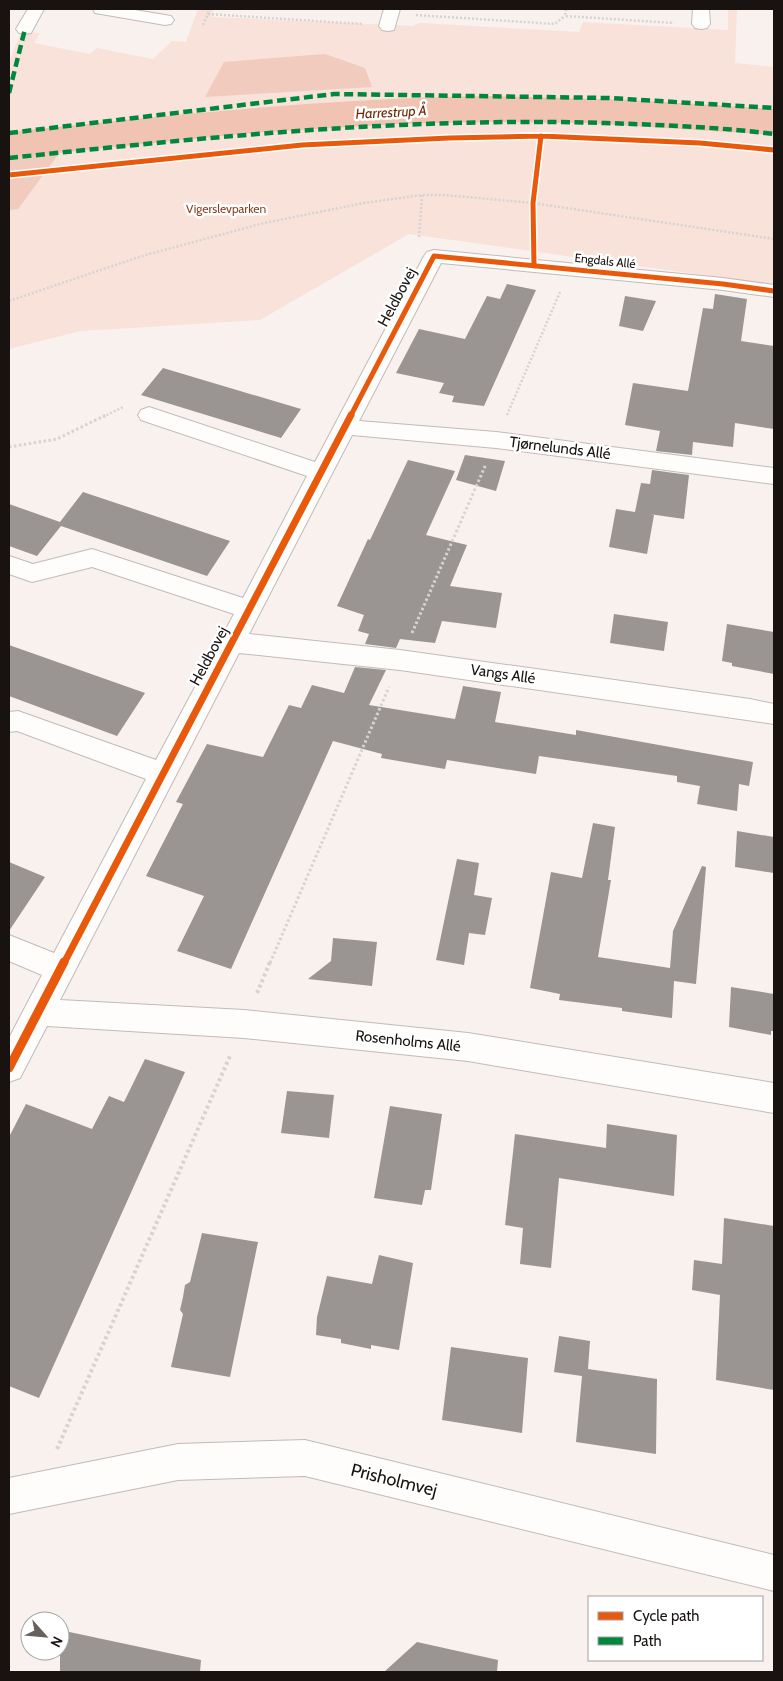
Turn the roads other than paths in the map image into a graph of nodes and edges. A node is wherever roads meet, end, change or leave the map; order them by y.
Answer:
1 (36, 9) edge
2 (101, 9) edge
3 (164, 20) dead end
4 (25, 29) dead end
5 (434, 256) joint
6 (774, 291) edge
7 (149, 415) road end
8 (344, 427) junction
9 (320, 472) junction
10 (774, 476) edge
11 (9, 565) edge
12 (249, 609) junction
13 (231, 642) junction
14 (774, 714) edge
15 (9, 722) edge
16 (162, 774) junction
17 (9, 948) edge
18 (61, 969) junction
19 (38, 1012) junction
20 (9, 1068) edge
21 (774, 1098) edge
22 (24, 1493) edge
23 (774, 1573) edge

1 - 4 street
2 - 3 street
5 - 6 street, Engdals Allé
5 - 8 street, Heldbovej
7 - 9 street
8 - 9 street, Heldbovej
8 - 10 street, Tjørnelunds Allé
9 - 12 street, Heldbovej
11 - 12 street
12 - 13 street, Heldbovej
13 - 14 street, Vangs Allé
13 - 16 street, Heldbovej
15 - 16 street
16 - 18 street, Heldbovej
17 - 18 street
18 - 19 street, Heldbovej
19 - 20 street, Heldbovej
19 - 21 street, Rosenholms Allé
22 - 23 street, Prisholmvej

